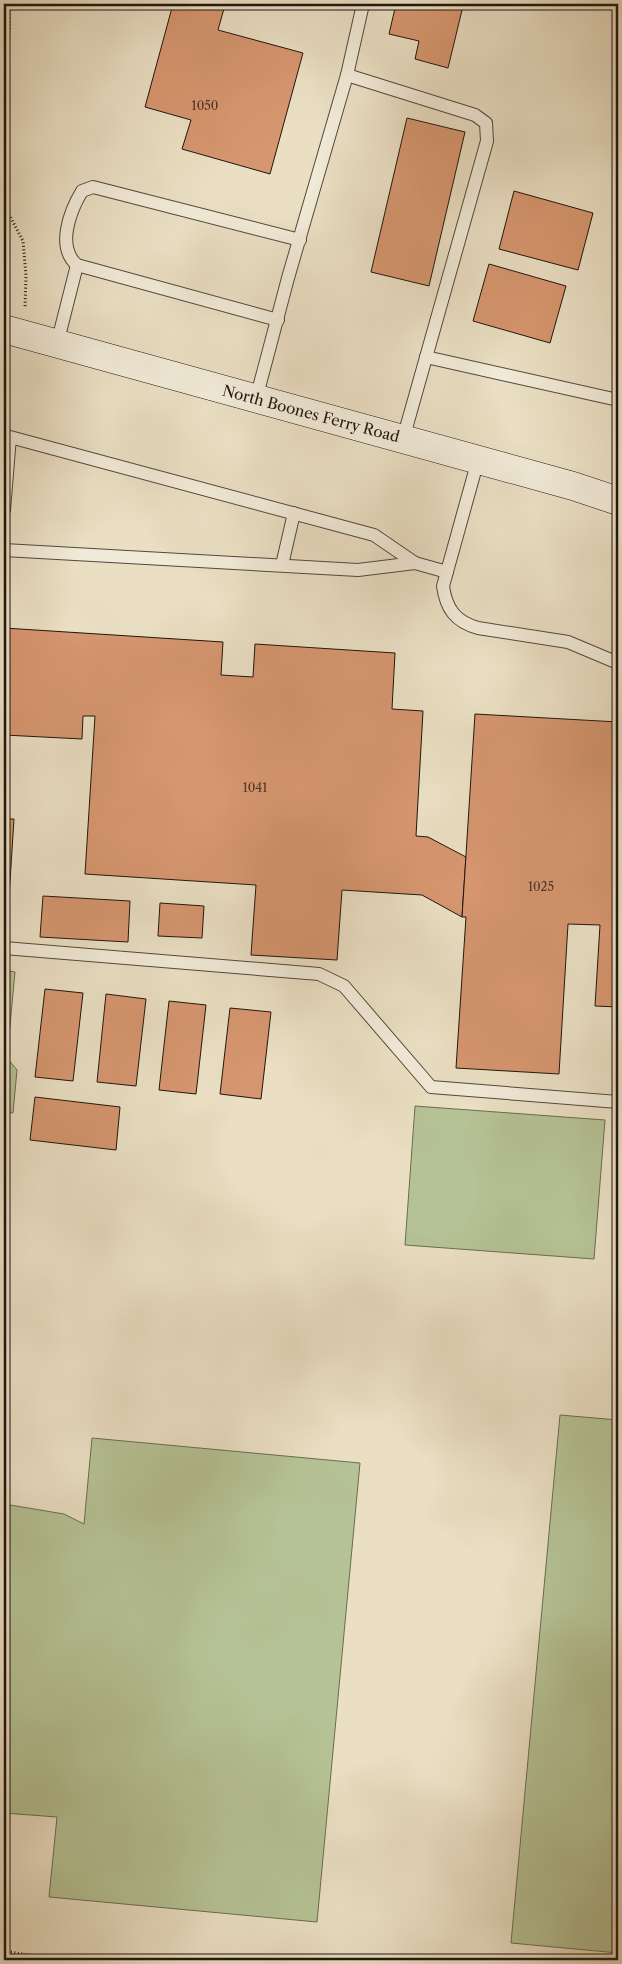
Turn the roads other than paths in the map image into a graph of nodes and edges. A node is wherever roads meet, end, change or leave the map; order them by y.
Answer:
1 (363, 4) edge
2 (347, 75) junction
3 (300, 240) junction
4 (77, 265) junction
5 (278, 320) junction
6 (14, 332) edge
7 (57, 344) junction
8 (426, 357) junction
9 (256, 399) junction
10 (618, 400) edge
11 (403, 439) junction
12 (478, 460) junction
13 (618, 501) edge
14 (4, 510) edge
15 (294, 513) junction
16 (4, 550) edge
17 (415, 563) junction
18 (282, 566) junction
19 (447, 572) junction
20 (618, 663) edge
21 (4, 948) edge
22 (618, 1102) edge

1 - 2 lane
2 - 3 lane
2 - 8 lane
3 - 4 lane
3 - 5 lane
4 - 5 lane
4 - 7 lane
5 - 9 lane
6 - 7 main road, North Boones Ferry Road
7 - 9 main road, North Boones Ferry Road
8 - 10 lane
8 - 11 lane
9 - 11 main road, North Boones Ferry Road
11 - 12 main road, North Boones Ferry Road
12 - 13 main road, North Boones Ferry Road
12 - 19 lane
14 - 15 lane
15 - 17 lane
15 - 18 lane
16 - 18 lane
17 - 18 lane
17 - 19 lane
19 - 20 lane
21 - 22 lane

